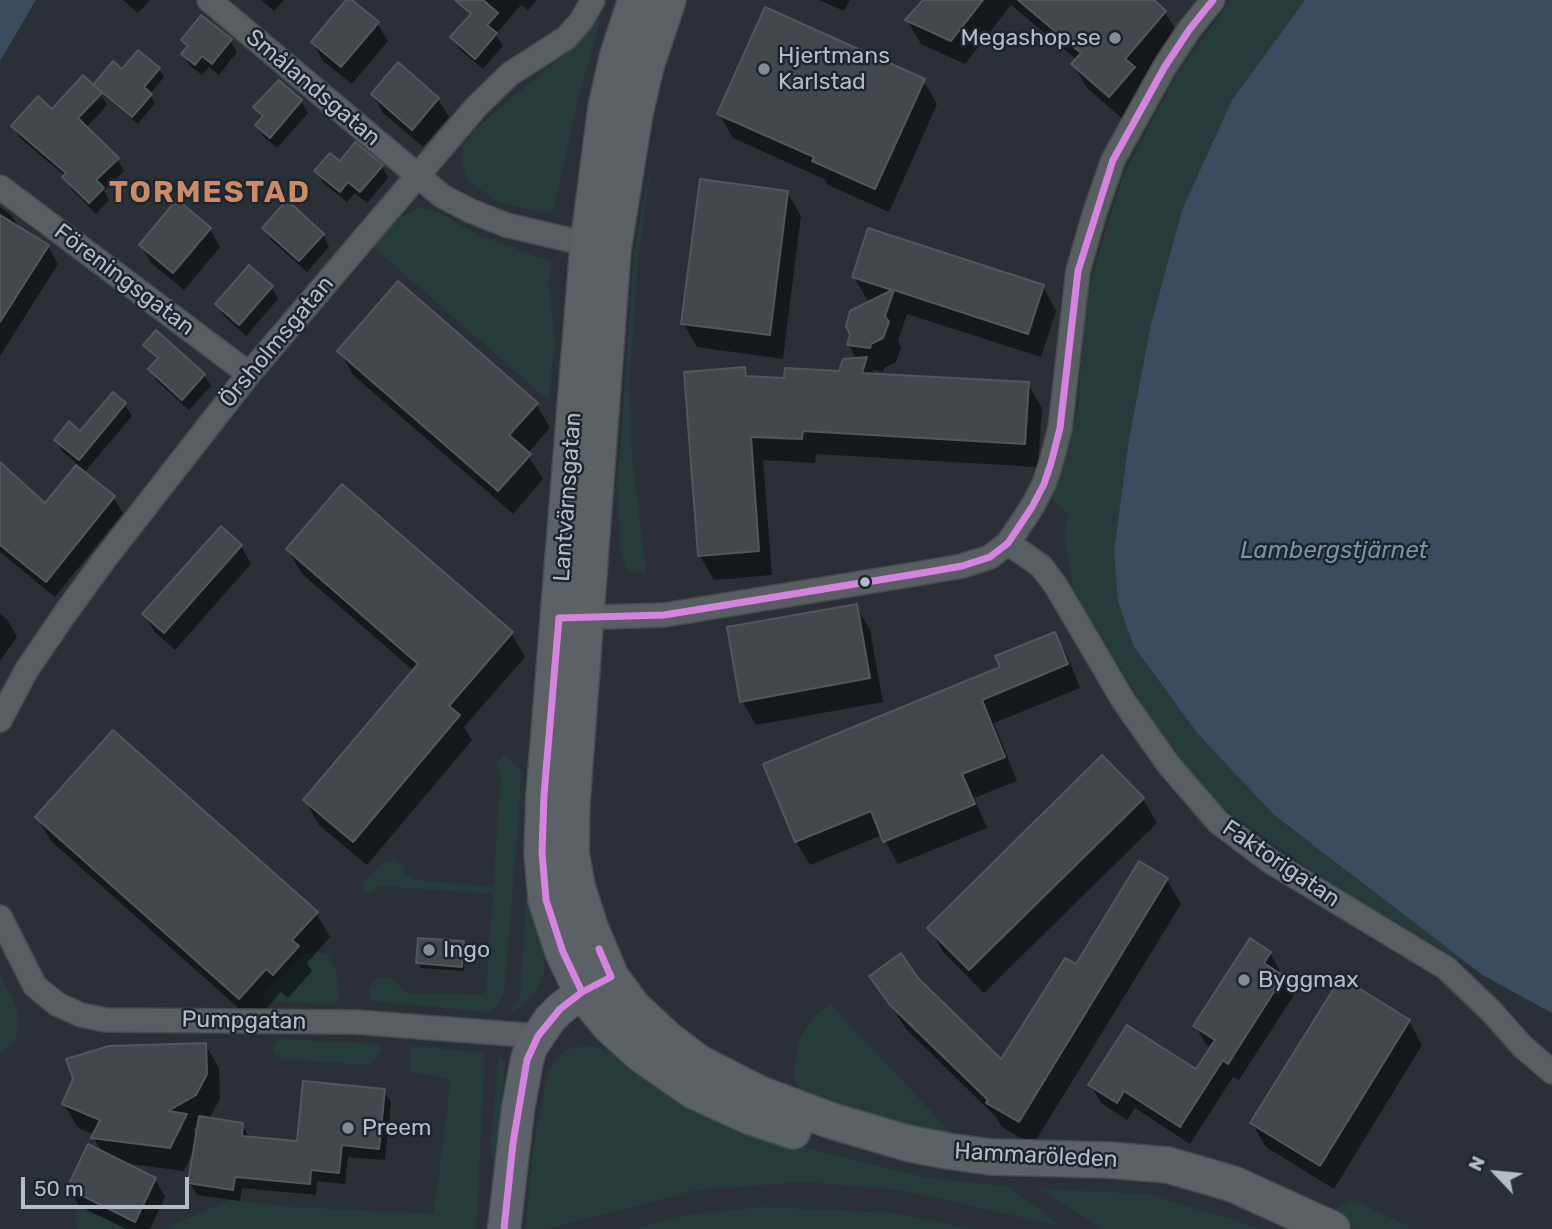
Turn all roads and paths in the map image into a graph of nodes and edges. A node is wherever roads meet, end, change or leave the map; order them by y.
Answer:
1 (209, 0) edge
2 (593, 0) edge
3 (636, 0) edge
4 (668, 0) edge
5 (1213, 0) edge
6 (417, 176) junction
7 (0, 187) edge
8 (601, 247) junction
9 (249, 374) junction
10 (1009, 542) junction
11 (572, 618) junction
12 (0, 720) edge
13 (0, 917) edge
14 (596, 984) junction
15 (538, 1036) junction
16 (1552, 1072) edge
17 (504, 1229) edge
18 (1294, 1229) edge
19 (1332, 1229) edge

1 - 6 street, Smålandsgatan
2 - 6 street, Örsholmsgatan
3 - 8 main road, Lantvärnsgatan
4 - 8 main road, Lantvärnsgatan
5 - 10 street
6 - 8 street, Smålandsgatan
6 - 9 street, Örsholmsgatan
7 - 9 street, Föreningsgatan
8 - 11 main road, Lantvärnsgatan
9 - 12 street, Örsholmsgatan
10 - 11 street
10 - 16 street, Faktorigatan
11 - 14 main road, Lantvärnsgatan
13 - 15 street, Pumpgatan
14 - 15 street
14 - 18 main road, Hammaröleden
14 - 19 main road, Hammaröleden
15 - 17 street

